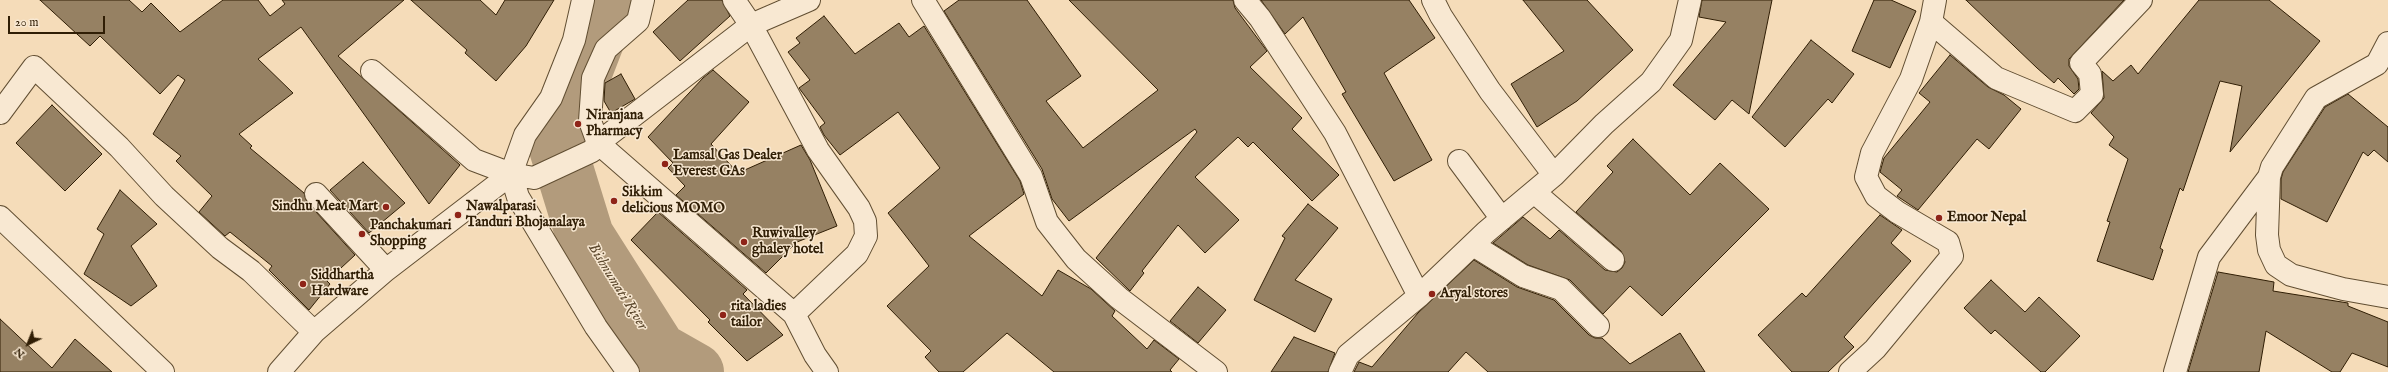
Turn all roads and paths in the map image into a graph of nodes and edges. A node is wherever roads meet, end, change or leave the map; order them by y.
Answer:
1 (583, 0) edge
2 (643, 0) edge
3 (734, 0) edge
4 (808, 0) edge
5 (923, 0) edge
6 (1245, 0) edge
7 (1433, 0) edge
8 (1690, 0) edge
9 (1935, 0) edge
10 (2141, 0) edge
11 (1931, 22) junction
12 (751, 25) junction
13 (2388, 43) edge
14 (372, 71) dead end
15 (0, 113) edge
16 (595, 147) junction
17 (1459, 161) dead end
18 (512, 174) junction
19 (1554, 175) junction
20 (2269, 177) junction
21 (1534, 192) junction
22 (316, 194) dead end
23 (0, 217) edge
24 (1502, 219) junction
25 (1473, 245) junction
26 (1613, 260) dead end
27 (386, 270) junction
28 (1420, 296) junction
29 (2388, 297) edge
30 (794, 314) junction
31 (1598, 326) dead end
32 (314, 332) junction
33 (163, 372) edge
34 (279, 372) edge
35 (628, 372) edge
36 (827, 372) edge
37 (1216, 372) edge
38 (1340, 372) edge
39 (1850, 372) edge
40 (2175, 372) edge

1 - 18 street
2 - 16 street
3 - 12 street
4 - 12 street
5 - 37 street
6 - 28 street
7 - 19 street
8 - 19 street
9 - 11 street
10 - 11 street
11 - 39 street
12 - 16 street
12 - 30 street
13 - 20 street
14 - 18 street
15 - 32 street
16 - 18 street
16 - 30 street
17 - 24 street
18 - 27 street
18 - 35 street
19 - 21 street
20 - 29 street
20 - 40 street
21 - 24 street
21 - 26 street
22 - 27 street
23 - 33 street
24 - 25 street
25 - 28 street
25 - 31 street
27 - 32 street
28 - 38 street
30 - 36 street
32 - 34 street

